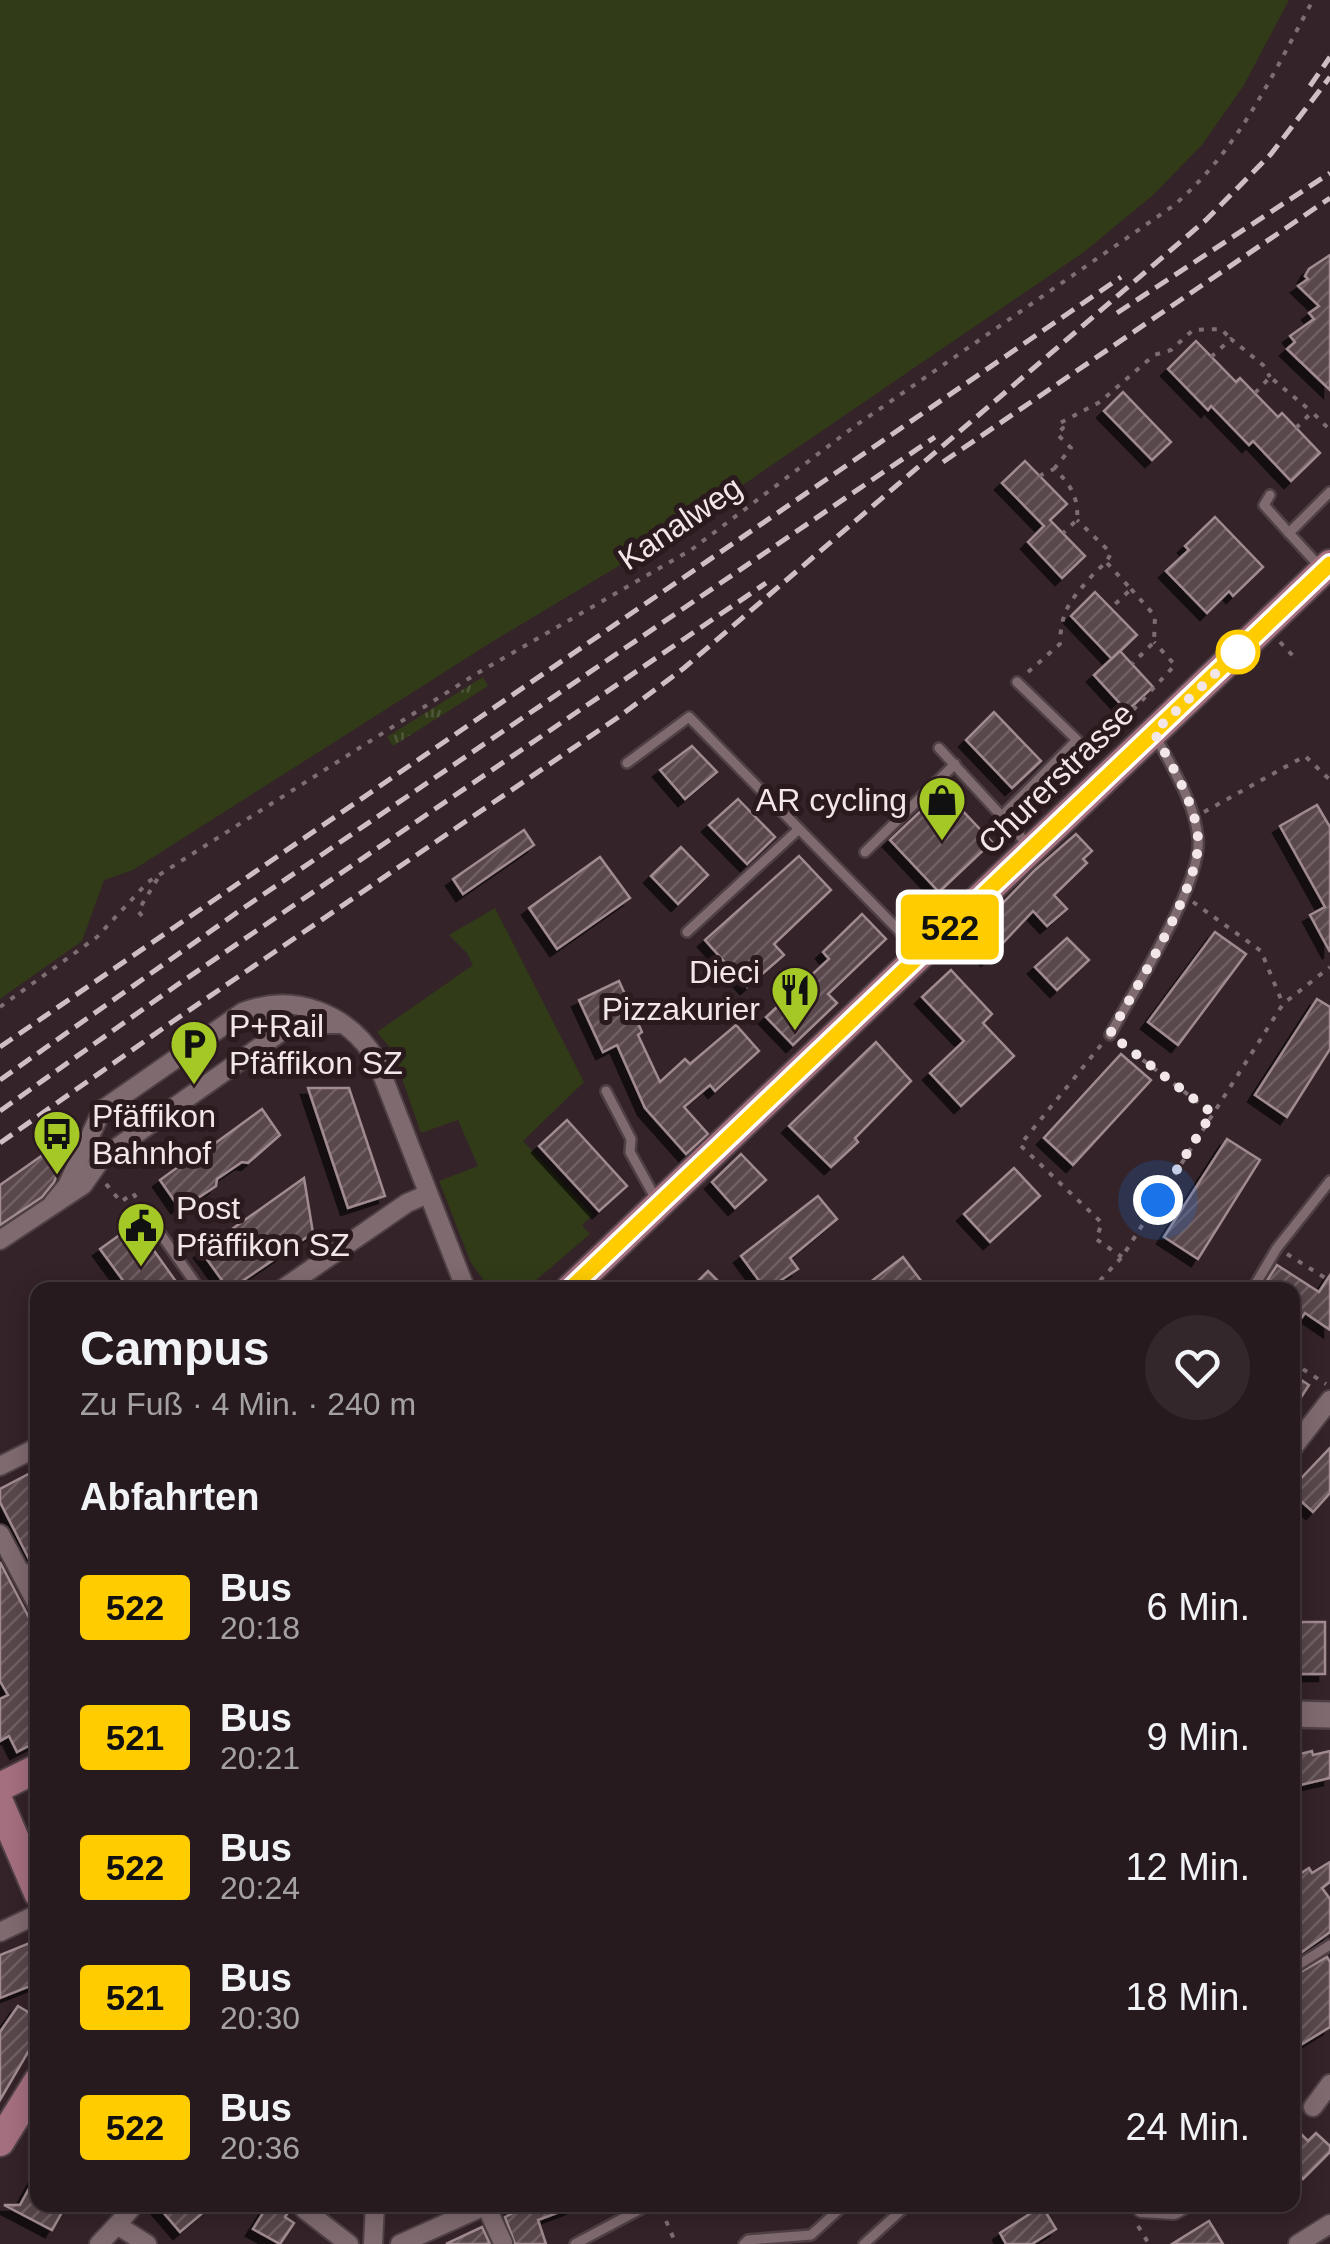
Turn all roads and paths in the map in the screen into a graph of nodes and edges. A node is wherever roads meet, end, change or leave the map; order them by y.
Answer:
1 (1313, 0) edge
2 (1231, 339) junction
3 (1212, 357) dead end
4 (1270, 378) junction
5 (1255, 393) dead end
6 (1312, 412) junction
7 (1296, 428) dead end
8 (1330, 430) edge
9 (1054, 469) junction
10 (1039, 476) dead end
11 (1330, 492) edge
12 (1270, 494) dead end
13 (1077, 520) junction
14 (1062, 532) dead end
15 (1289, 533) junction
16 (1107, 563) junction
17 (1327, 568) edge
18 (1131, 589) junction
19 (1111, 608) dead end
20 (1277, 638) dead end
21 (1154, 642) junction
22 (1294, 657) dead end
23 (1132, 664) dead end
24 (1016, 682) joint
25 (1154, 732) junction
26 (1078, 740) junction
27 (939, 748) dead end
28 (627, 763) dead end
29 (955, 764) junction
30 (1330, 780) edge
31 (1004, 814) junction
32 (1194, 817) junction
33 (799, 828) junction
34 (1032, 849) junction
35 (864, 852) dead end
36 (161, 873) junction
37 (1186, 896) junction
38 (142, 916) dead end
39 (687, 932) dead end
40 (922, 954) junction
41 (1330, 967) edge
42 (1283, 1004) junction
43 (0, 1007) edge
44 (243, 1012) junction
45 (340, 1024) junction
46 (1110, 1034) junction
47 (261, 1047) junction
48 (606, 1091) dead end
49 (1212, 1113) junction
50 (86, 1146) junction
51 (102, 1158) junction
52 (1330, 1181) edge
53 (106, 1184) dead end
54 (428, 1194) junction
55 (53, 1203) junction
56 (659, 1204) junction
57 (141, 1205) dead end
58 (148, 1216) dead end
59 (0, 1240) edge
60 (1277, 1248) junction
61 (1122, 1258) junction
62 (1330, 1281) edge
63 (194, 1282) edge
64 (293, 1282) edge
65 (463, 1282) edge
66 (578, 1282) edge
67 (1099, 1282) edge
68 (1257, 1282) edge
69 (1300, 1367) edge
70 (1330, 1386) edge
71 (1330, 1400) edge
72 (1300, 1439) edge
73 (30, 1450) edge
74 (0, 1466) edge
75 (0, 1534) edge
76 (29, 1568) edge
77 (1300, 1714) edge
78 (1330, 1715) edge
79 (30, 1772) edge
80 (0, 1787) edge
81 (0, 1804) edge
82 (30, 1874) edge
83 (30, 1918) edge
84 (0, 1932) edge
85 (1330, 1945) edge
86 (1300, 1963) edge
87 (1330, 2084) edge
88 (30, 2094) edge
89 (1313, 2107) dead end
90 (0, 2142) edge
91 (128, 2212) edge
92 (308, 2212) edge
93 (374, 2212) edge
94 (471, 2212) edge
95 (490, 2212) edge
96 (635, 2212) edge
97 (662, 2212) edge
98 (836, 2212) edge
99 (899, 2212) edge
100 (1330, 2224) edge
101 (118, 2225) junction
102 (503, 2242) edge
103 (99, 2244) edge
104 (147, 2244) edge
105 (349, 2244) edge
106 (372, 2244) edge
107 (400, 2244) edge
108 (575, 2244) edge
109 (676, 2244) edge
110 (744, 2244) edge
111 (864, 2244) edge
112 (1298, 2244) edge

1 - 36 path, Kanalweg
2 - 3 path
2 - 4 path
2 - 9 path
4 - 5 path
4 - 6 path
6 - 7 path
6 - 8 path
9 - 10 path
9 - 13 path
11 - 15 lane
12 - 15 lane
13 - 14 path
13 - 16 path
15 - 17 lane
16 - 18 path
16 - 24 path
17 - 25 main road, Churerstrasse
18 - 19 path
18 - 21 path
20 - 22 path
21 - 23 path
21 - 26 path
24 - 26 lane
25 - 32 lane
25 - 34 main road, Churerstrasse
26 - 31 lane
27 - 29 lane
28 - 33 lane
29 - 31 lane
29 - 35 lane
30 - 32 path
31 - 34 lane
32 - 37 lane
33 - 39 lane
33 - 40 lane
34 - 40 main road, Churerstrasse
36 - 38 path
36 - 43 path, Kanalweg
37 - 42 path
37 - 46 lane
40 - 56 main road, Churerstrasse
41 - 42 path
42 - 49 path
44 - 45 street
44 - 47 lane
44 - 50 street
45 - 47 street
45 - 54 street
46 - 49 path
46 - 61 path
47 - 51 street
48 - 56 lane
49 - 61 path
50 - 51 lane
50 - 55 street
51 - 55 street
52 - 60 lane
53 - 57 path
54 - 64 street
54 - 65 street
55 - 59 street
56 - 66 main road, Churerstrasse
58 - 63 lane
60 - 62 path
60 - 68 lane
61 - 67 path
69 - 70 path
71 - 72 street
73 - 74 street
75 - 76 street
77 - 78 street
79 - 80 main road
81 - 82 main road
83 - 84 street
85 - 86 lane
87 - 89 street
88 - 90 main road
91 - 101 street
92 - 105 street
93 - 106 street
94 - 107 street
95 - 102 street
96 - 108 lane
97 - 109 path
98 - 110 lane
99 - 111 lane
100 - 112 street
101 - 103 street
101 - 104 street

